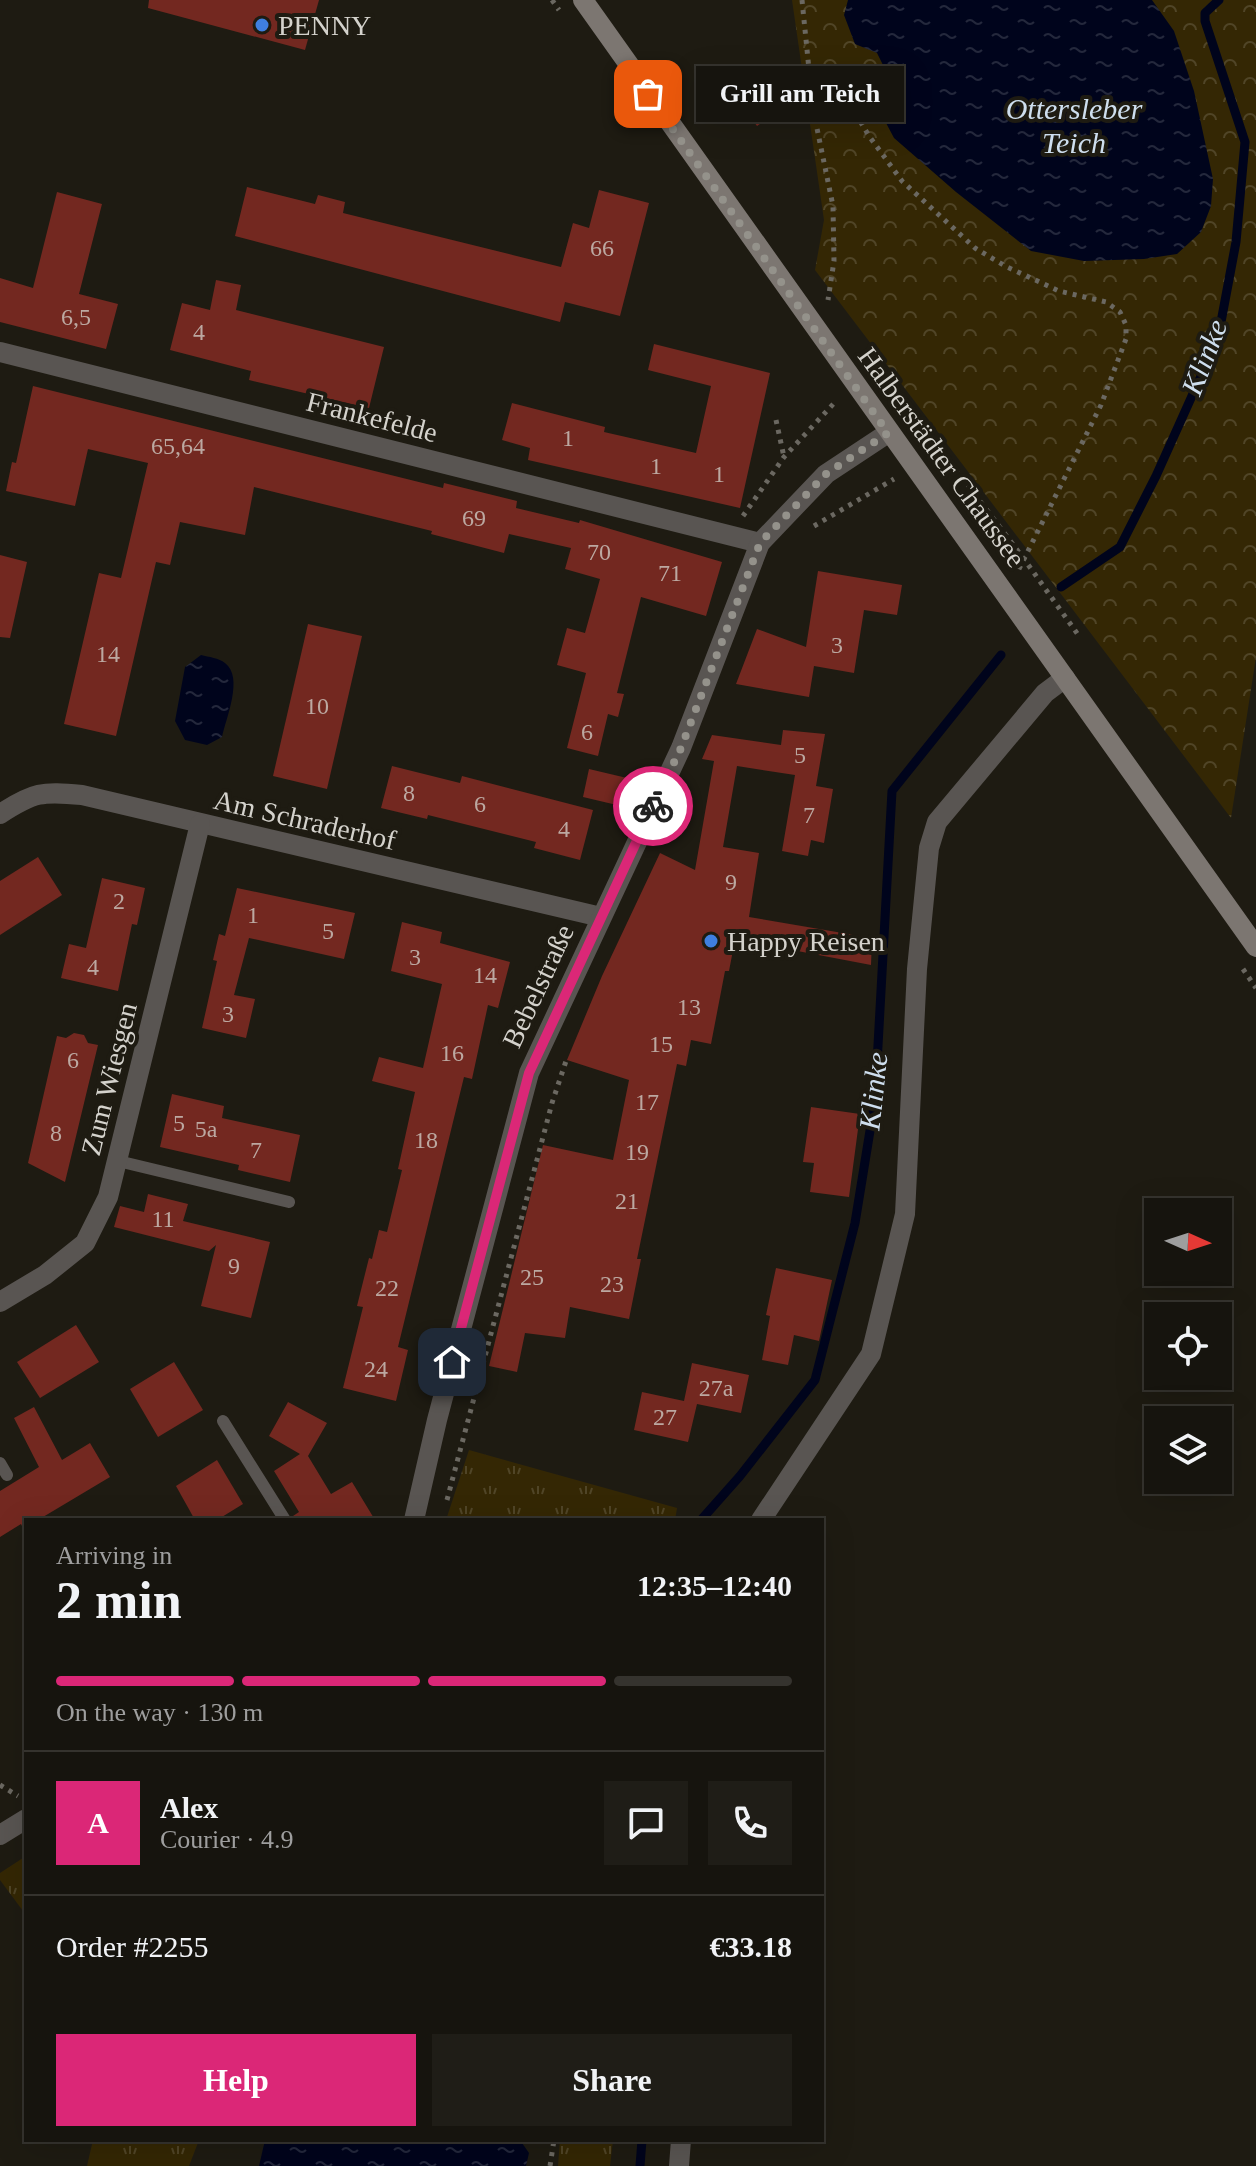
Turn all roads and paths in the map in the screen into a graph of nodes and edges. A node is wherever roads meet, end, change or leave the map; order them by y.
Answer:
1 (583, 0) edge
2 (802, 0) edge
3 (810, 77) junction
4 (818, 287) dead end
5 (828, 300) junction
6 (837, 312) dead end
7 (865, 349) dead end
8 (0, 352) edge
9 (838, 399) dead end
10 (776, 420) dead end
11 (888, 433) junction
12 (784, 457) junction
13 (894, 479) dead end
14 (808, 529) dead end
15 (730, 535) junction
16 (760, 543) junction
17 (1024, 559) junction
18 (1012, 602) junction
19 (1079, 636) dead end
20 (1065, 678) junction
21 (0, 814) edge
22 (200, 824) junction
23 (601, 917) junction
24 (1256, 947) edge
25 (569, 1052) dead end
26 (118, 1161) junction
27 (289, 1202) dead end
28 (0, 1302) edge
29 (223, 1421) dead end
30 (446, 1505) dead end
31 (284, 1518) edge
32 (414, 1518) edge
33 (762, 1518) edge
34 (0, 1785) edge
35 (24, 1799) edge
36 (24, 1820) edge
37 (0, 1835) edge
38 (554, 2142) edge
39 (681, 2142) edge
40 (550, 2166) edge
41 (679, 2166) edge

1 - 11 main road, Halberstädter Chaussee
2 - 3 path
3 - 5 path
3 - 17 path
4 - 5 path
5 - 6 path
7 - 17 path
8 - 15 street, Frankefelde
9 - 12 path
10 - 12 path
11 - 16 street
11 - 18 main road, Halberstädter Chaussee
12 - 15 path
13 - 14 path
15 - 16 street, Frankefelde
16 - 23 street, Bebelstraße
17 - 18 path
17 - 19 path
18 - 20 main road, Halberstädter Chaussee
20 - 24 main road, Halberstädter Chaussee
20 - 33 street
21 - 22 street, Am Schraderhof
22 - 23 street, Am Schraderhof
22 - 26 street, Zum Wiesgen
23 - 32 street, Bebelstraße
25 - 30 path
26 - 27 lane
26 - 28 street, Zum Wiesgen
29 - 31 lane
34 - 35 path
36 - 37 street
38 - 40 path
39 - 41 street

